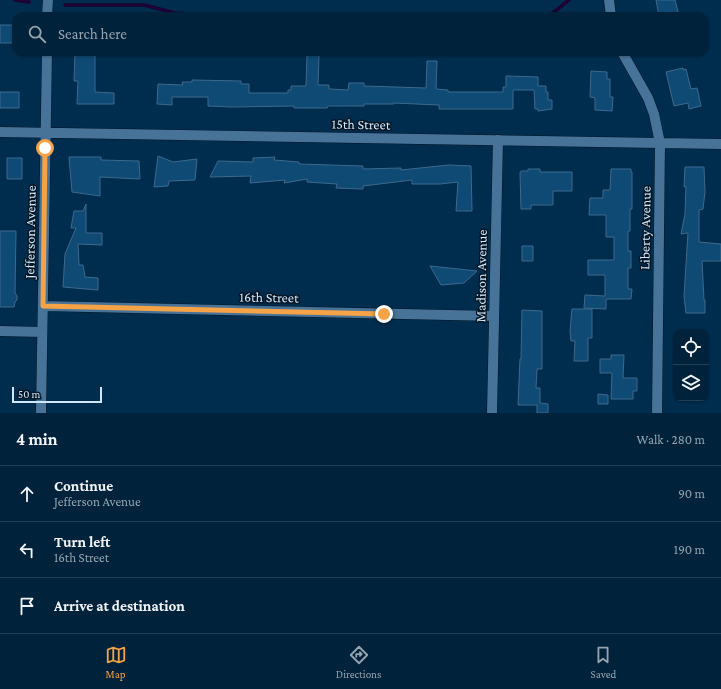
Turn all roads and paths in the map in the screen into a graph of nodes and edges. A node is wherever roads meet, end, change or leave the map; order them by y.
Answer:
1 (48, 0) edge
2 (609, 0) edge
3 (47, 12) edge
4 (610, 12) edge
5 (47, 56) edge
6 (624, 56) edge
7 (0, 132) edge
8 (46, 132) junction
9 (498, 140) junction
10 (660, 143) junction
11 (721, 144) edge
12 (43, 306) junction
13 (494, 316) junction
14 (0, 331) edge
15 (42, 332) junction
16 (41, 413) edge
17 (492, 413) edge
18 (657, 413) edge

1 - 3 street
2 - 4 street
5 - 8 street, Jefferson Avenue
6 - 10 street, Liberty Avenue
7 - 8 street, 15th Street
8 - 9 street, 15th Street
8 - 12 street, Jefferson Avenue
9 - 10 street, 15th Street
9 - 13 street, Madison Avenue
10 - 11 street, 15th Street
10 - 18 street, Liberty Avenue
12 - 13 street, 16th Street
12 - 15 street, Jefferson Avenue
13 - 17 street, Madison Avenue
14 - 15 street
15 - 16 street, Jefferson Avenue

